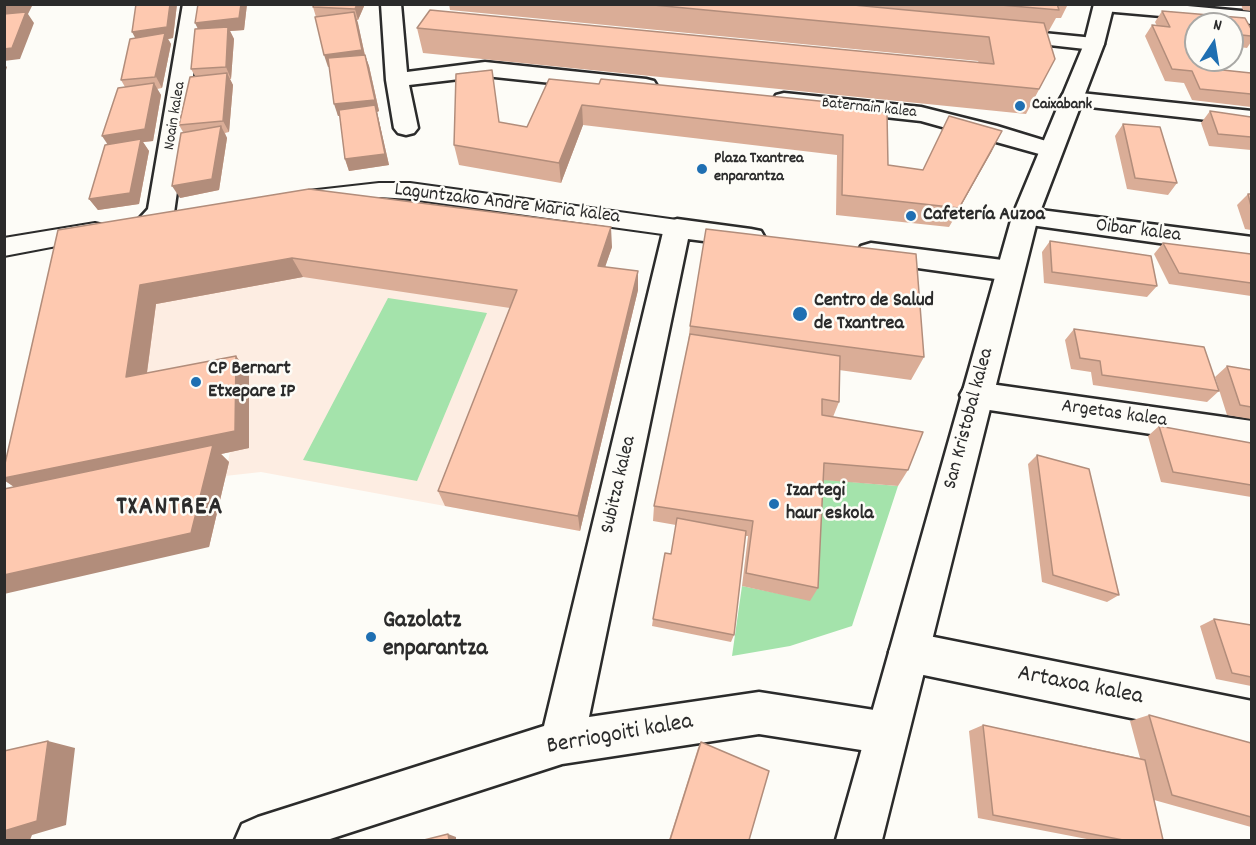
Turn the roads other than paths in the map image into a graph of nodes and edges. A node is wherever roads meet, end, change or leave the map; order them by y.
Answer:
1 (193, 4) edge
2 (391, 4) edge
3 (1104, 5) edge
4 (1251, 18) edge
5 (980, 33) edge
6 (1094, 44) junction
7 (397, 80) junction
8 (673, 89) edge
9 (767, 98) edge
10 (1071, 99) junction
11 (1251, 118) edge
12 (406, 128) dead end
13 (1050, 150) junction
14 (287, 202) edge
15 (184, 217) edge
16 (1025, 217) junction
17 (131, 225) junction
18 (677, 228) junction
19 (781, 242) edge
20 (4, 247) edge
21 (1251, 247) edge
22 (850, 250) edge
23 (1010, 271) junction
24 (976, 395) junction
25 (1251, 435) edge
26 (909, 652) junction
27 (1251, 722) edge
28 (887, 733) junction
29 (562, 742) junction
30 (258, 840) edge
31 (858, 840) edge

1 - 17 street, Noain kalea
2 - 7 street
3 - 4 street
3 - 6 street, San Kristobal kalea
5 - 6 street
6 - 10 street, San Kristobal kalea
7 - 8 street
7 - 12 street
9 - 13 street, Baternain kalea
10 - 11 street
10 - 13 street, San Kristobal kalea
13 - 16 street, San Kristobal kalea
14 - 18 street, Laguntzako Andre Maria kalea
15 - 17 street
16 - 21 street, Oibar kalea
16 - 23 street, San Kristobal kalea
17 - 20 street
18 - 19 street, Laguntzako Andre Maria kalea
18 - 29 street, Subitza kalea
22 - 23 street
23 - 24 street, San Kristobal kalea
24 - 25 street, Argetas kalea
24 - 26 street, San Kristobal kalea
26 - 27 street, Artaxoa kalea
26 - 28 street, San Kristobal kalea
28 - 29 street, Berriogoiti kalea
28 - 31 street, San Kristobal kalea
29 - 30 street, Berriogoiti kalea

